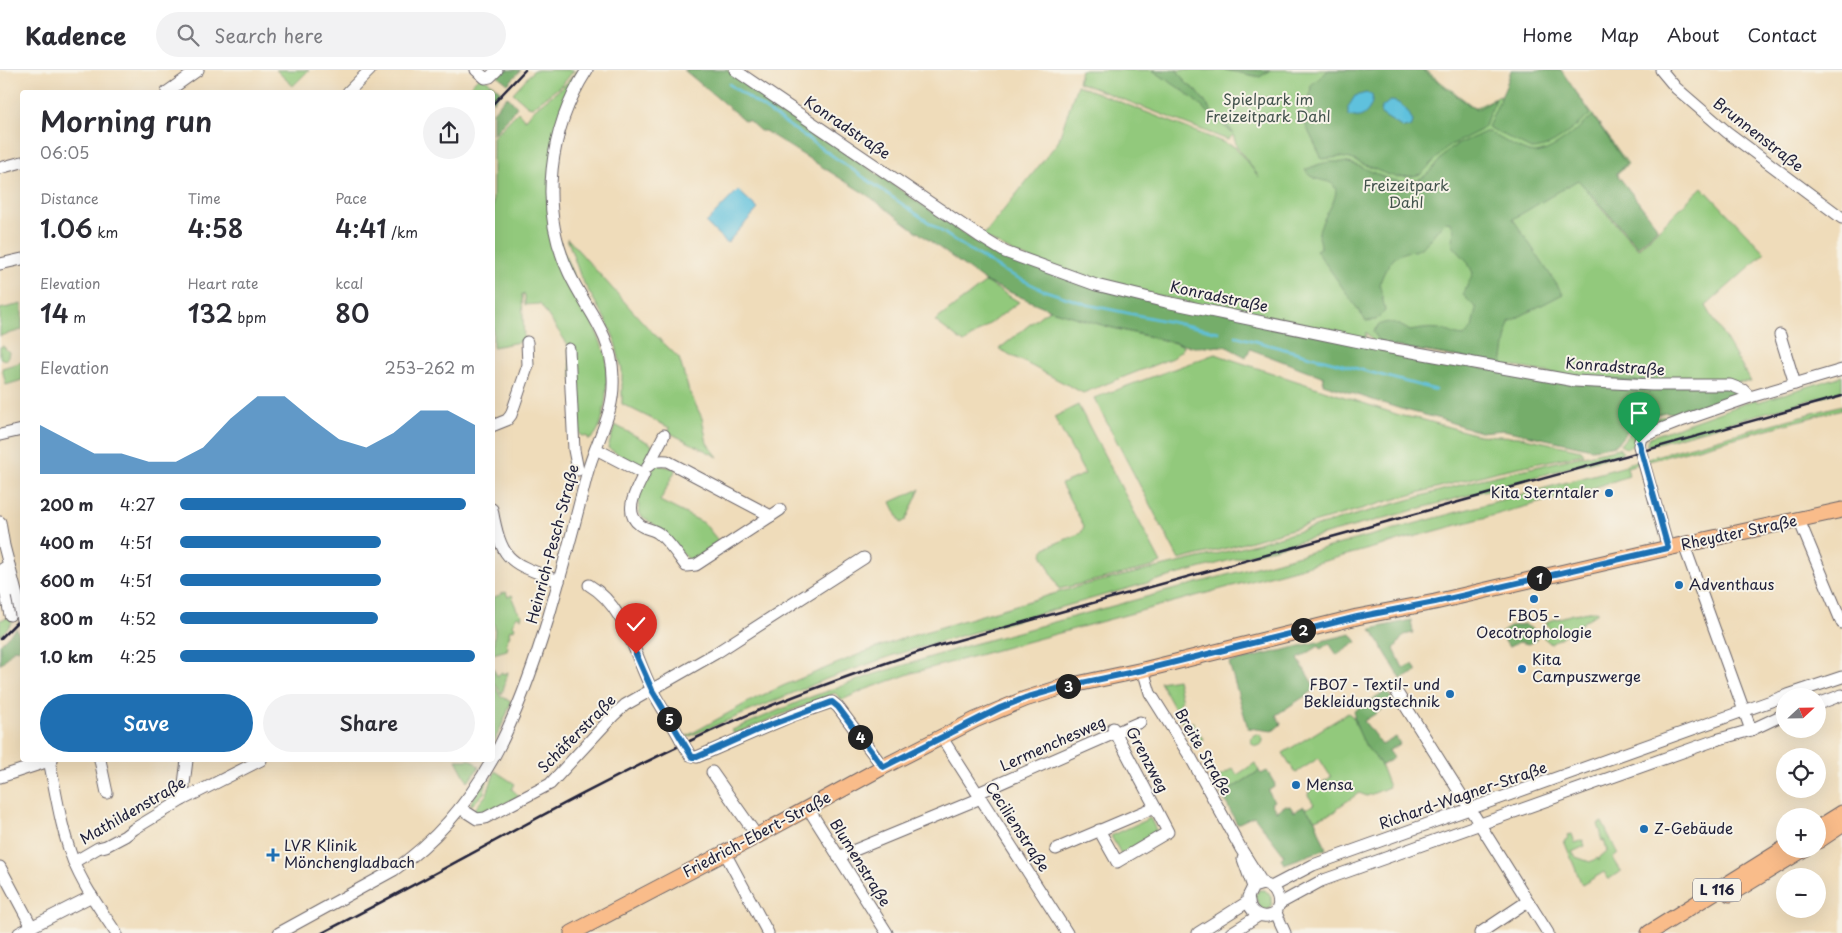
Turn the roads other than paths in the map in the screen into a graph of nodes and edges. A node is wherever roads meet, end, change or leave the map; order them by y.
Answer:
1 (198, 70) edge
2 (370, 70) edge
3 (497, 70) edge
4 (587, 70) edge
5 (735, 70) edge
6 (1661, 70) edge
7 (480, 74) edge
8 (170, 90) edge
9 (350, 90) edge
10 (20, 163) edge
11 (0, 168) edge
12 (1842, 218) edge
13 (20, 259) edge
14 (0, 264) edge
15 (1780, 335) dead end
16 (527, 342) dead end
17 (568, 349) dead end
18 (1842, 370) edge
19 (1795, 384) junction
20 (1750, 397) junction
21 (495, 425) edge
22 (20, 431) edge
23 (664, 435) dead end
24 (0, 436) edge
25 (596, 449) junction
26 (578, 470) dead end
27 (646, 470) junction
28 (1842, 510) edge
29 (1799, 520) junction
30 (495, 521) edge
31 (0, 522) edge
32 (1684, 545) junction
33 (2, 547) edge
34 (1668, 548) junction
35 (864, 558) dead end
36 (9, 565) junction
37 (560, 581) junction
38 (589, 585) dead end
39 (18, 590) edge
40 (20, 605) edge
41 (10, 614) dead end
42 (1842, 623) edge
43 (1143, 670) junction
44 (1842, 677) edge
45 (1809, 688) edge
46 (652, 690) junction
47 (1396, 691) dead end
48 (1842, 694) edge
49 (1776, 699) edge
50 (1826, 701) edge
51 (1745, 710) junction
52 (1776, 718) edge
53 (1140, 722) dead end
54 (1114, 730) junction
55 (1751, 730) junction
56 (942, 738) junction
57 (495, 755) edge
58 (1623, 755) junction
59 (44, 762) edge
60 (50, 762) edge
61 (100, 762) edge
62 (187, 762) edge
63 (257, 762) edge
64 (491, 762) edge
65 (883, 767) junction
66 (1628, 771) junction
67 (712, 772) dead end
68 (0, 777) edge
69 (107, 793) dead end
70 (979, 796) junction
71 (182, 800) junction
72 (1155, 807) junction
73 (460, 808) junction
74 (808, 808) junction
75 (1469, 808) junction
76 (1842, 813) edge
77 (1826, 823) edge
78 (1478, 824) junction
79 (1842, 825) edge
80 (1099, 830) junction
81 (757, 836) junction
82 (1826, 836) edge
83 (1056, 849) dead end
84 (725, 853) junction
85 (1776, 854) edge
86 (838, 857) junction
87 (1789, 858) edge
88 (74, 862) junction
89 (0, 867) edge
90 (1262, 886) junction
91 (92, 896) junction
92 (1249, 901) junction
93 (1528, 901) junction
94 (1270, 912) junction
95 (32, 927) junction
96 (19, 933) edge
97 (116, 933) edge
98 (279, 933) edge
99 (572, 933) edge
100 (768, 933) edge
101 (887, 933) edge
102 (1067, 933) edge
103 (1198, 933) edge
104 (1231, 933) edge
105 (1284, 933) edge
106 (1480, 933) edge
107 (1548, 933) edge
108 (1649, 933) edge
109 (1668, 933) edge

1 - 8 street
2 - 9 street
3 - 7 street
4 - 25 street, Heinrich-Pesch-Straße
5 - 20 street, Konradstraße
6 - 12 street, Brunnenstraße
10 - 11 street
13 - 14 street
15 - 19 street
16 - 21 street
17 - 26 street, Heinrich-Pesch-Straße
18 - 19 street
19 - 20 street
20 - 34 street
22 - 24 street
23 - 27 street
25 - 27 street
25 - 37 street, Heinrich-Pesch-Straße
27 - 27 street
28 - 29 main road, Rheydter Straße
29 - 32 main road, Rheydter Straße
29 - 42 street
30 - 37 street
31 - 33 street
32 - 34 main road, Rheydter Straße
32 - 51 street
33 - 36 street
34 - 43 main road, Rheydter Straße
35 - 46 street, Schäferstraße
36 - 39 street
36 - 41 street
37 - 57 street, Heinrich-Pesch-Straße
38 - 46 street
39 - 40 street, bridge
43 - 56 main road, Rheydter Straße
43 - 90 street, Breite Straße
44 - 45 street, Richard-Wagner-Straße
46 - 65 street, bridge
46 - 73 street, Schäferstraße
47 - 75 street
48 - 50 street
49 - 51 street, Richard-Wagner-Straße
51 - 55 street
51 - 58 street, Richard-Wagner-Straße
52 - 55 street, Richard-Wagner-Straße
53 - 54 street, Lermenchesweg
54 - 70 street, Lermenchesweg
54 - 72 street, Grenzweg
55 - 66 street, Richard-Wagner-Straße
56 - 65 main road, Friedrich-Ebert-Straße
56 - 70 street, Cecilienstraße
58 - 66 street
58 - 75 street, Richard-Wagner-Straße
59 - 68 street
60 - 88 street
61 - 69 street
62 - 71 street
63 - 71 street, Mathildenstraße
64 - 73 street, Heinrich-Pesch-Straße
65 - 74 main road, Friedrich-Ebert-Straße
66 - 78 street, Richard-Wagner-Straße
67 - 81 street
70 - 86 street, Lermenchesweg
70 - 102 street, Cecilienstraße
71 - 88 street, Mathildenstraße
72 - 80 street, Grenzweg
72 - 80 street, Grenzweg
73 - 98 street, Heinrich-Pesch-Straße
74 - 81 main road, Friedrich-Ebert-Straße
74 - 86 street, Blumenstraße
75 - 78 street
75 - 90 street, Richard-Wagner-Straße
76 - 77 main road
78 - 93 street
78 - 94 street, Richard-Wagner-Straße
79 - 82 main road
80 - 83 street, Grenzweg
81 - 84 main road, Friedrich-Ebert-Straße
84 - 99 main road, Friedrich-Ebert-Straße
84 - 100 street
85 - 108 main road, L 116
86 - 101 street, Blumenstraße
87 - 109 main road, L 116
88 - 91 street
89 - 95 street
90 - 92 street
90 - 94 street
91 - 95 street
91 - 97 street
92 - 94 street
92 - 103 street
93 - 106 street
93 - 107 street
94 - 104 street, Richard-Wagner-Straße
94 - 105 street
95 - 96 street

